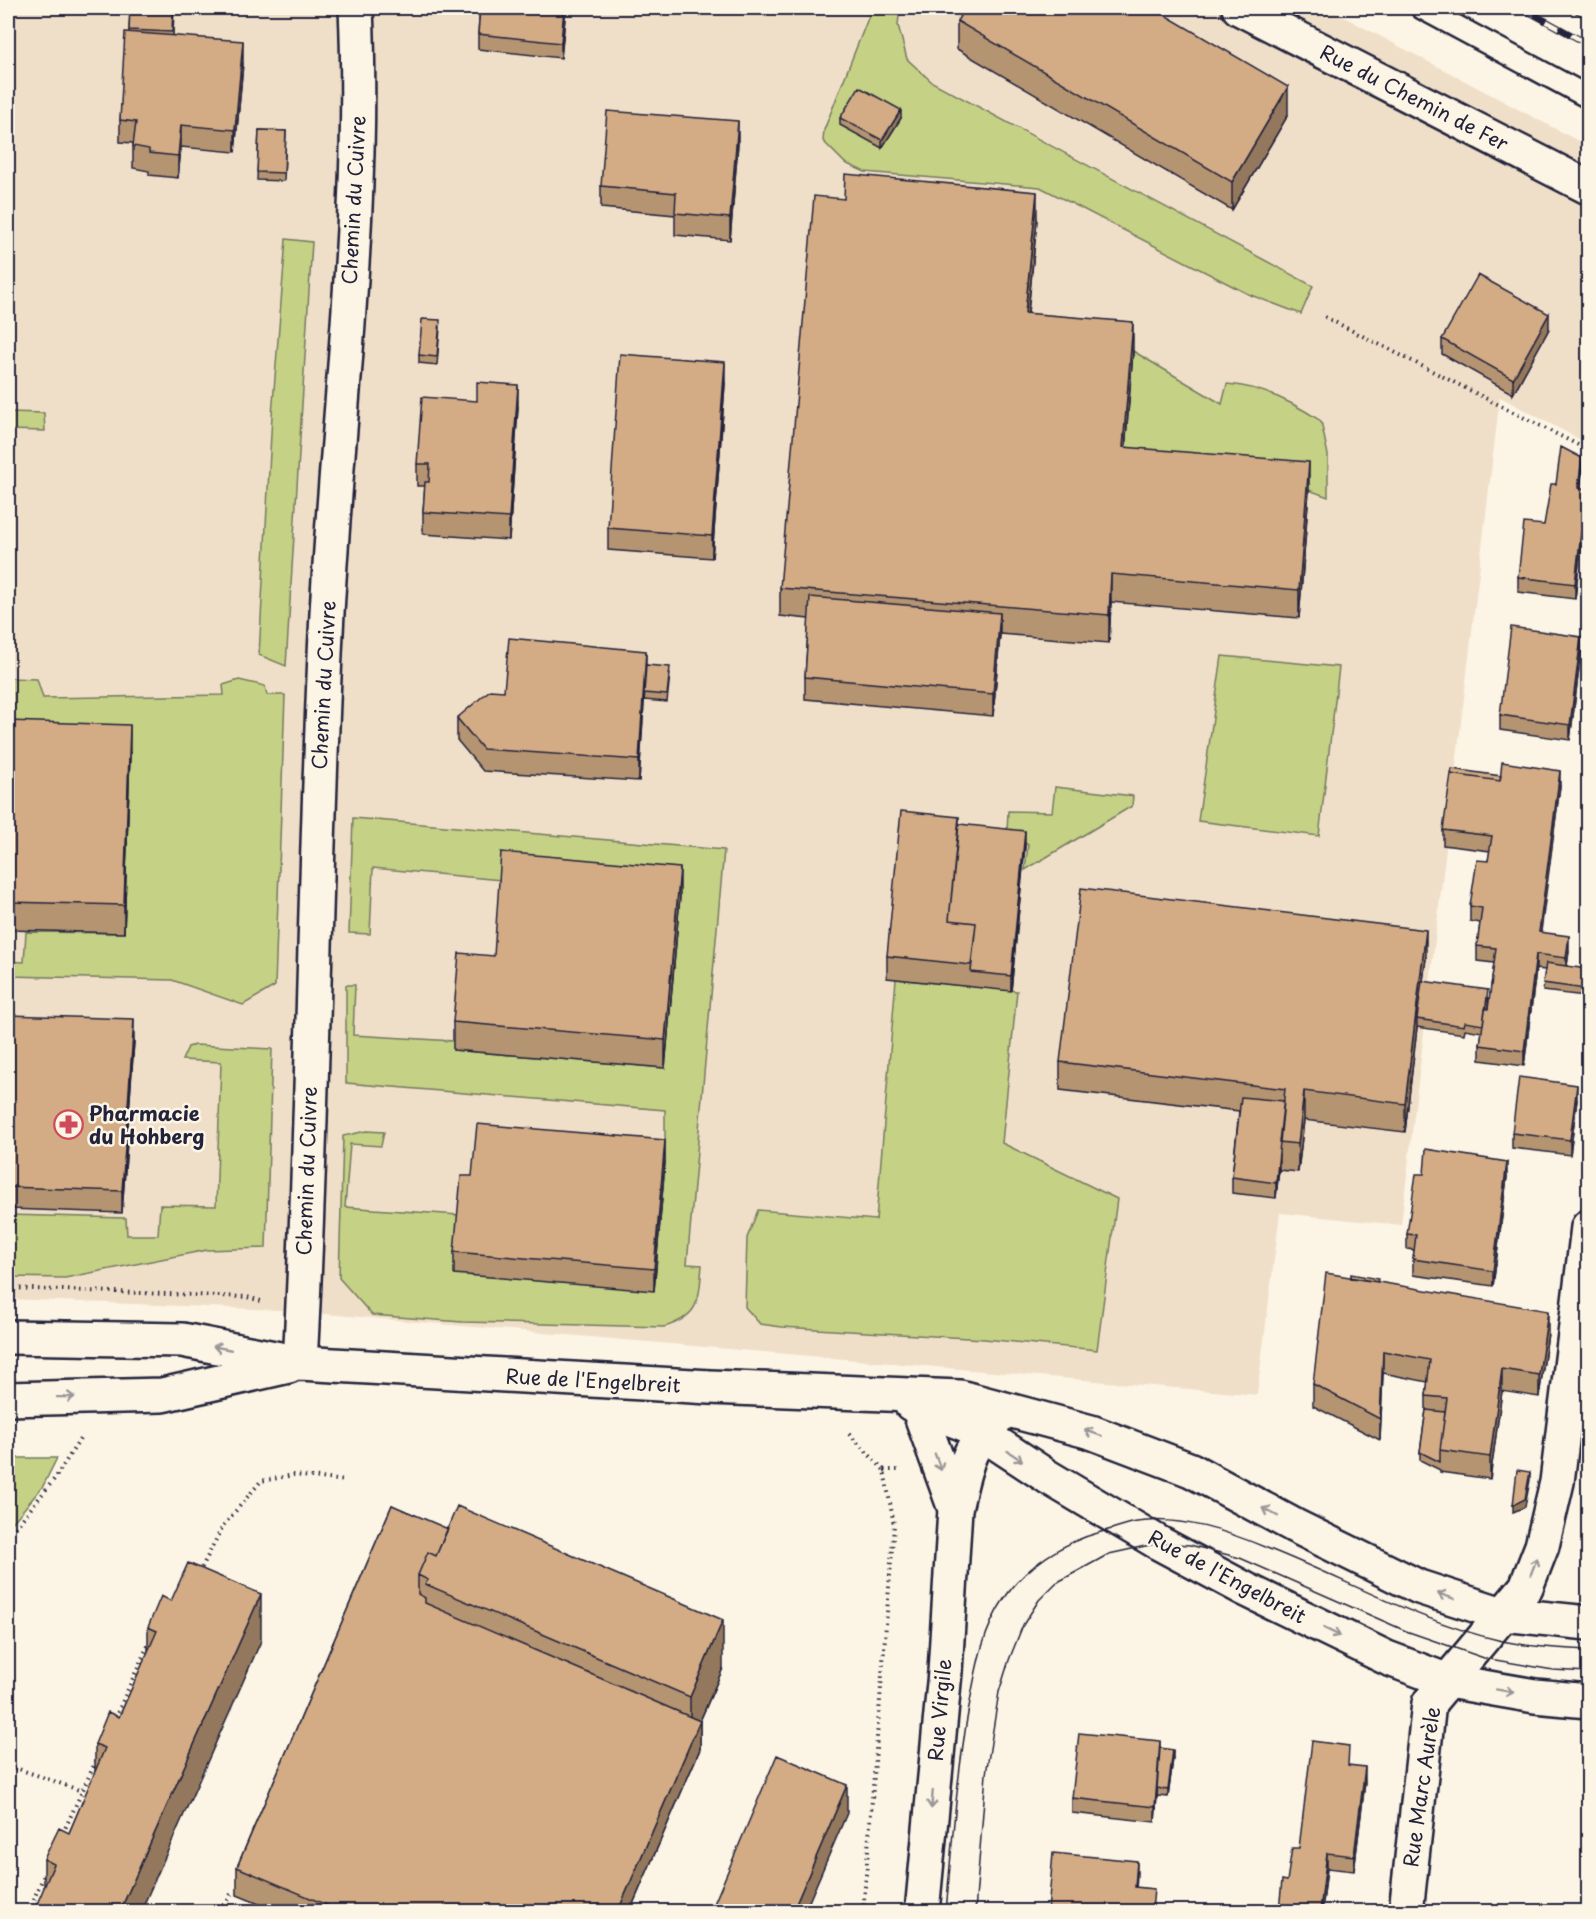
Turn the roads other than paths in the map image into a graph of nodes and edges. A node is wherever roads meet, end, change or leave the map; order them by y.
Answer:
1 (356, 8) edge
2 (1239, 8) edge
3 (1422, 8) edge
4 (1588, 98) edge
5 (1588, 187) edge
6 (1588, 1227) edge
7 (8, 1337) edge
8 (300, 1363) junction
9 (887, 1395) junction
10 (8, 1399) edge
11 (918, 1407) junction
12 (1007, 1409) junction
13 (981, 1432) junction
14 (955, 1509) junction
15 (1502, 1614) junction
16 (1588, 1623) edge
17 (1448, 1681) junction
18 (1588, 1701) edge
19 (922, 1911) edge
20 (1406, 1911) edge

1 - 8 street, Chemin du Cuivre
2 - 5 street, Rue du Chemin de Fer
3 - 4 lane
15 -> 6 street, Rue Marc Aurèle
8 -> 7 street, Rue de l'Engelbreit
8 - 9 street, Rue de l'Engelbreit
10 -> 8 street, Rue de l'Engelbreit
9 - 11 street, Rue de l'Engelbreit
9 - 12 street, Rue de l'Engelbreit
11 - 13 street, Rue de l'Engelbreit
11 -> 14 street, Rue Virgile
12 - 13 street, Rue Virgile
15 -> 12 street, Rue de l'Engelbreit
13 - 14 street, Rue Virgile
13 -> 17 street, Rue de l'Engelbreit
14 -> 19 street, Rue Virgile
15 - 16 street, Rue de l'Engelbreit
15 - 17 street, Rue Marc Aurèle
17 -> 18 street, Rue de l'Engelbreit
17 - 20 street, Rue Marc Aurèle

